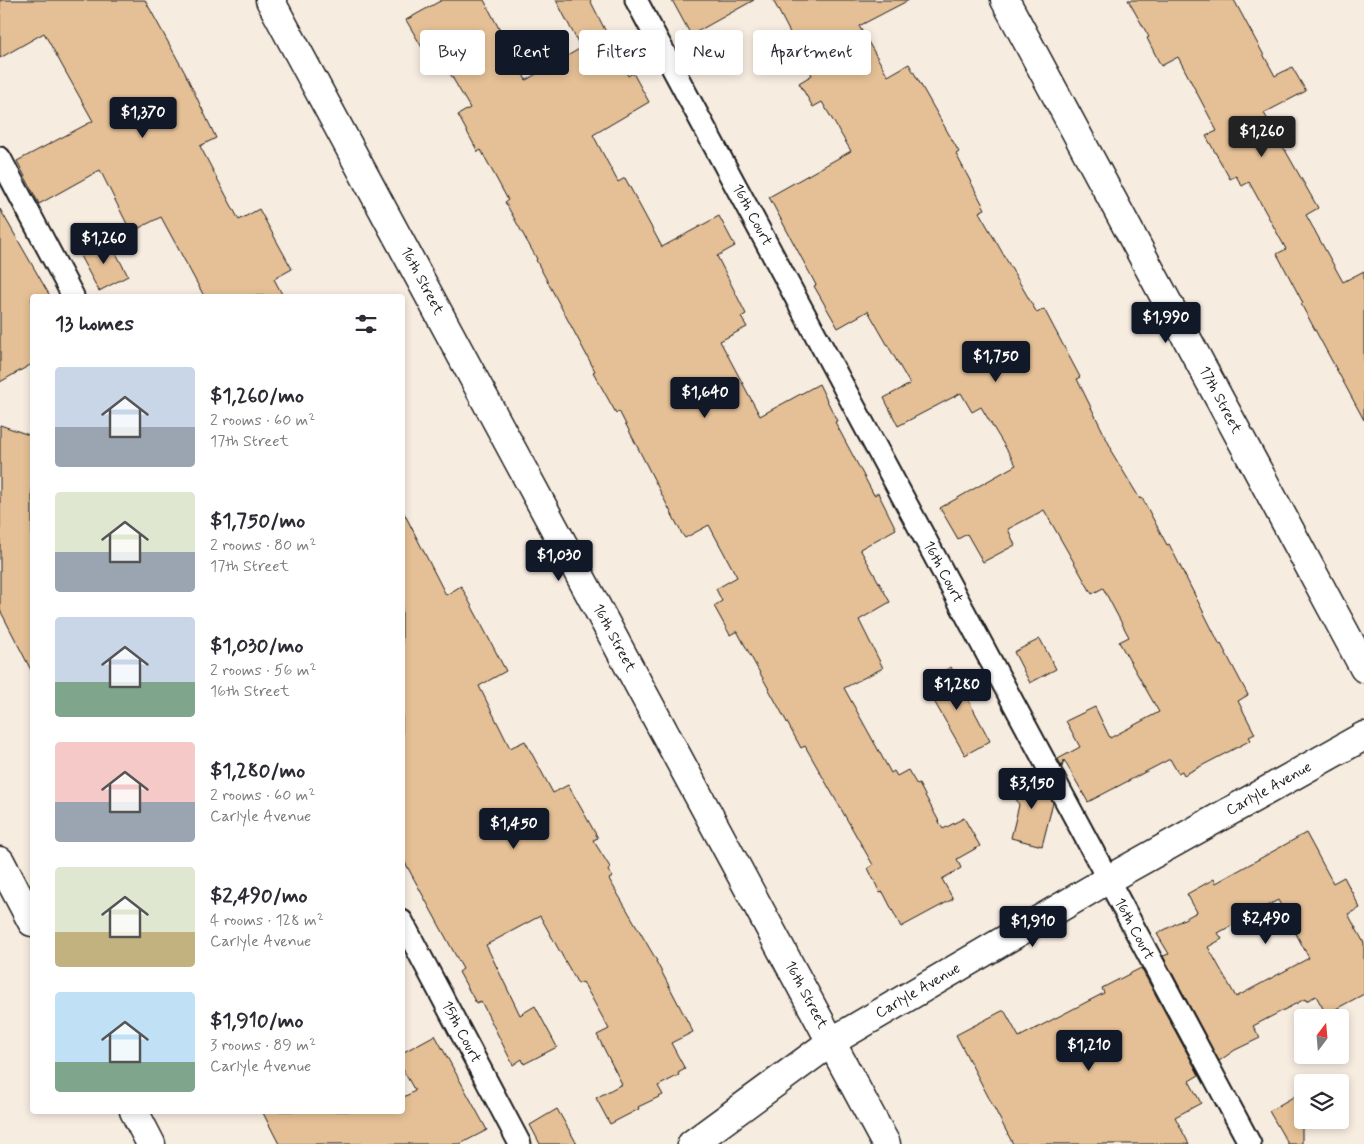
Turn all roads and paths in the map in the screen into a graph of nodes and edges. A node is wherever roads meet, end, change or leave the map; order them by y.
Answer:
1 (270, 0) edge
2 (636, 0) edge
3 (1006, 0) edge
4 (0, 158) edge
5 (72, 294) edge
6 (1364, 668) edge
7 (1364, 736) edge
8 (0, 861) edge
9 (1107, 880) junction
10 (30, 918) edge
11 (405, 927) edge
12 (832, 1042) junction
13 (136, 1114) edge
14 (151, 1144) edge
15 (520, 1144) edge
16 (692, 1144) edge
17 (886, 1144) edge
18 (1250, 1144) edge

1 - 12 street, 16th Street
2 - 9 lane, 16th Court
3 - 6 street, 17th Street
4 - 5 lane
7 - 9 street, Carlyle Avenue
8 - 10 street
9 - 12 street, Carlyle Avenue
9 - 18 lane, 16th Court
11 - 15 lane, 15th Court
12 - 16 street, Carlyle Avenue
12 - 17 street, 16th Street
13 - 14 street

